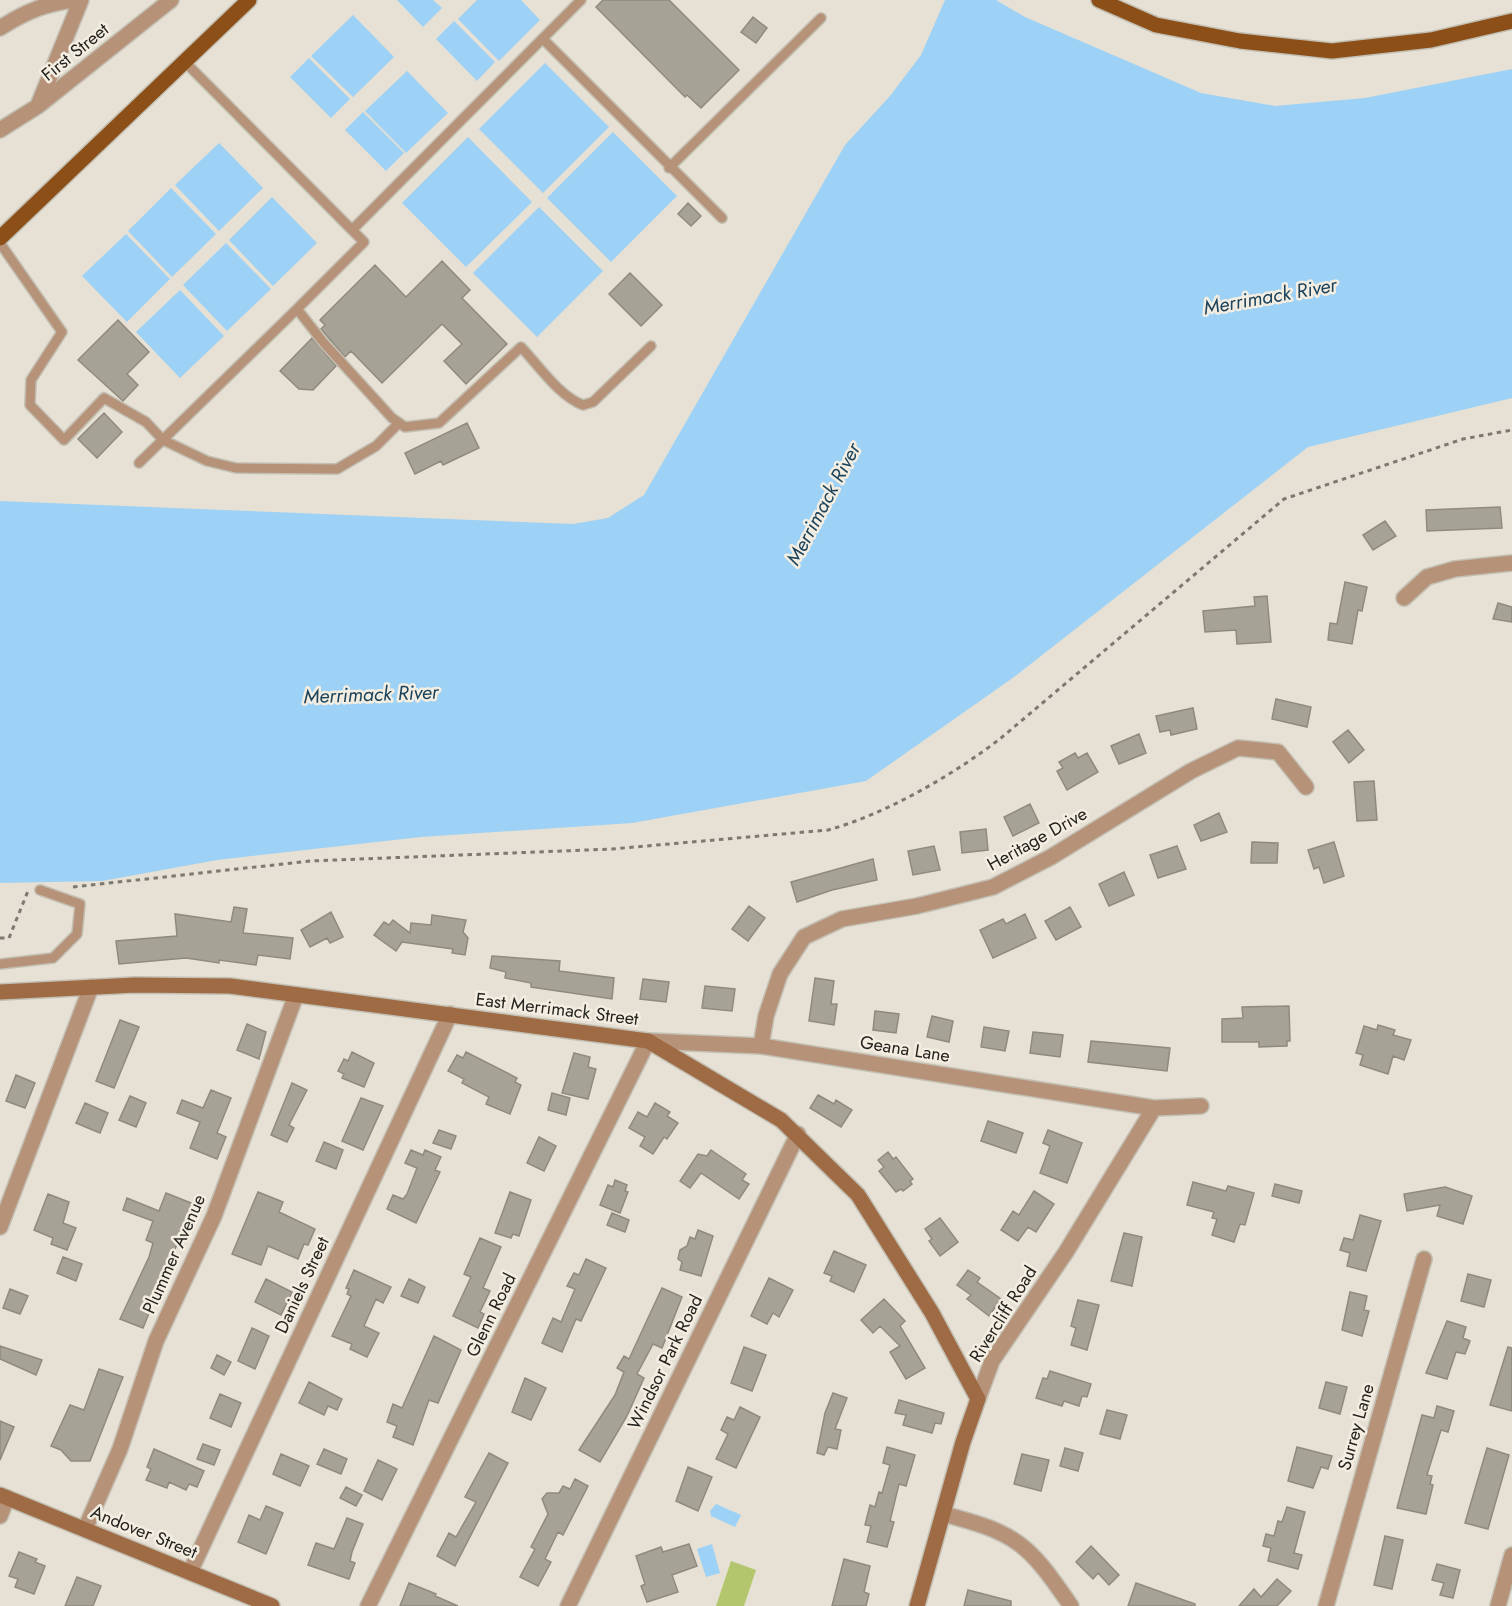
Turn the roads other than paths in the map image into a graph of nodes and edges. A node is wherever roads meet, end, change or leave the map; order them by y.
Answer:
1 (75, 0) edge
2 (81, 0) edge
3 (171, 0) edge
4 (249, 0) edge
5 (581, 0) edge
6 (1099, 0) edge
7 (821, 18) dead end
8 (1512, 21) edge
9 (0, 28) edge
10 (543, 39) junction
11 (184, 61) junction
12 (38, 106) junction
13 (0, 130) edge
14 (669, 168) junction
15 (722, 218) dead end
16 (352, 230) junction
17 (0, 237) edge
18 (0, 243) edge
19 (297, 309) junction
20 (651, 346) dead end
21 (399, 423) junction
22 (163, 440) junction
23 (139, 463) dead end
24 (1512, 563) edge
25 (1404, 598) dead end
26 (1306, 787) dead end
27 (40, 890) road end
28 (0, 964) edge
29 (91, 987) junction
30 (0, 992) edge
31 (296, 994) junction
32 (450, 1014) junction
33 (648, 1041) junction
34 (761, 1046) junction
35 (1202, 1106) dead end
36 (1154, 1108) junction
37 (798, 1134) junction
38 (0, 1227) edge
39 (1424, 1259) dead end
40 (978, 1399) junction
41 (3, 1496) edge
42 (943, 1514) junction
43 (0, 1516) edge
44 (85, 1529) junction
45 (1512, 1555) edge
46 (190, 1572) junction
47 (272, 1606) edge
48 (368, 1606) edge
49 (568, 1606) edge
50 (917, 1606) edge
51 (1071, 1606) edge
52 (1326, 1606) edge
53 (1498, 1606) edge

1 - 9 street
2 - 12 street
3 - 12 street, First Street
4 - 11 main road
5 - 10 lane
6 - 8 main road
7 - 14 lane
10 - 14 lane
10 - 16 lane
11 - 16 lane
11 - 17 main road
12 - 13 street, First Street
14 - 15 lane
16 - 19 lane
18 - 22 lane
19 - 21 lane
19 - 22 lane
20 - 21 lane
21 - 22 lane
22 - 23 lane
24 - 25 street
26 - 34 street, Heritage Drive
27 - 28 lane
29 - 30 street, East Merrimack Street
29 - 31 street, East Merrimack Street
29 - 38 street
31 - 32 street, East Merrimack Street
31 - 44 street, Plummer Avenue
32 - 33 street, East Merrimack Street
32 - 46 street, Daniels Street
33 - 34 street, Geana Lane
33 - 37 street, East Merrimack Street
33 - 48 street, Glenn Road
34 - 36 street, Geana Lane
35 - 36 street
36 - 40 street, Rivercliff Road
37 - 40 street, East Merrimack Street
37 - 49 street, Windsor Park Road
39 - 52 street, Surrey Lane
40 - 42 street, Rivercliff Road
41 - 43 street
41 - 44 street, Andover Street
42 - 50 street, Rivercliff Road
42 - 51 street
44 - 46 street, Andover Street
45 - 53 street
46 - 47 street, Andover Street

